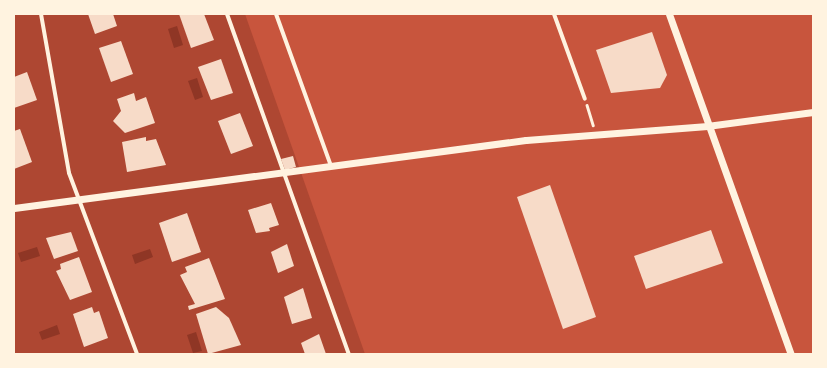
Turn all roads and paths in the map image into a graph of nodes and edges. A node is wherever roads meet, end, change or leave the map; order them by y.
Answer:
1 (41, 14) edge
2 (227, 14) edge
3 (276, 14) edge
4 (554, 14) edge
5 (669, 14) edge
6 (585, 99) joint
7 (813, 112) edge
8 (707, 126) junction
9 (596, 135) junction
10 (331, 166) junction
11 (283, 172) junction
12 (77, 199) junction
13 (14, 208) edge
14 (137, 354) edge
15 (349, 354) edge
16 (791, 354) edge

1 - 12 street
2 - 11 street
3 - 10 street
4 - 6 street
5 - 8 street
6 - 9 path
7 - 8 street
8 - 9 street
8 - 16 street
9 - 10 street
10 - 11 street
11 - 12 street
11 - 15 street
12 - 13 street
12 - 14 street

